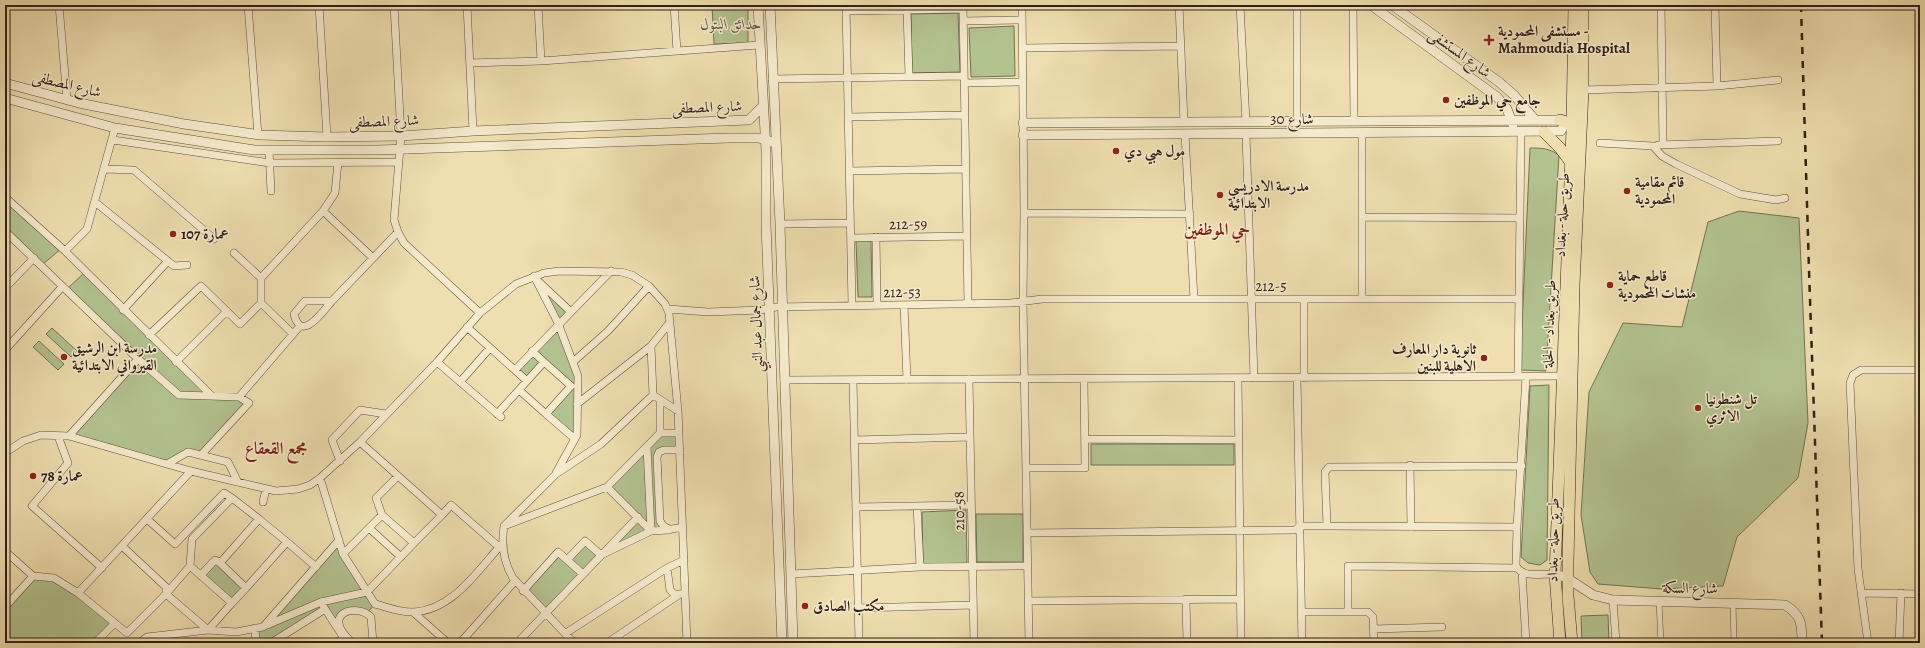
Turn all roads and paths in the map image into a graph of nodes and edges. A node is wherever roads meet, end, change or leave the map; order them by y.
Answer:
1 (60, 5) edge
2 (248, 5) edge
3 (319, 5) edge
4 (394, 5) edge
5 (468, 5) edge
6 (538, 5) edge
7 (674, 5) edge
8 (758, 5) edge
9 (770, 5) edge
10 (1022, 5) edge
11 (1179, 5) edge
12 (1240, 5) edge
13 (1297, 5) edge
14 (1353, 5) edge
15 (1371, 5) edge
16 (1392, 5) edge
17 (1574, 5) edge
18 (1584, 5) edge
19 (1661, 5) edge
20 (1715, 5) edge
21 (963, 7) edge
22 (846, 8) edge
23 (908, 10) junction
24 (1022, 20) junction
25 (963, 21) junction
26 (759, 45) junction
27 (1181, 46) junction
28 (1022, 48) junction
29 (677, 51) junction
30 (541, 61) junction
31 (470, 63) junction
32 (909, 77) junction
33 (848, 78) junction
34 (964, 79) junction
35 (1778, 80) dead end
36 (1022, 82) junction
37 (5, 83) edge
38 (773, 83) junction
39 (762, 86) junction
40 (1717, 86) junction
41 (1506, 88) junction
42 (1663, 88) junction
43 (1583, 90) junction
44 (1497, 97) junction
45 (5, 98) edge
46 (67, 100) junction
47 (763, 106) junction
48 (964, 115) junction
49 (848, 117) junction
50 (1535, 120) junction
51 (1560, 120) junction
52 (1297, 121) junction
53 (1354, 121) junction
54 (1185, 122) junction
55 (1246, 122) junction
56 (1576, 122) junction
57 (1023, 123) junction
58 (1034, 123) junction
59 (1514, 123) junction
60 (184, 124) junction
61 (116, 128) junction
62 (473, 131) junction
63 (1560, 131) junction
64 (1544, 132) junction
65 (1362, 133) junction
66 (258, 134) junction
67 (1185, 134) junction
68 (1246, 134) junction
69 (1023, 135) junction
70 (1034, 135) junction
71 (327, 136) junction
72 (401, 136) junction
73 (113, 140) junction
74 (184, 140) junction
75 (765, 141) junction
76 (1778, 141) dead end
77 (775, 143) junction
78 (1600, 143) dead end
79 (1663, 144) junction
80 (1653, 146) junction
81 (400, 149) junction
82 (270, 150) junction
83 (338, 162) junction
84 (399, 162) junction
85 (270, 163) junction
86 (1571, 164) junction
87 (105, 169) junction
88 (965, 169) junction
89 (849, 171) junction
90 (272, 191) dead end
91 (5, 196) edge
92 (1785, 198) dead end
93 (95, 202) junction
94 (323, 211) junction
95 (1024, 213) junction
96 (1190, 214) junction
97 (1362, 217) junction
98 (1520, 218) junction
99 (850, 223) junction
100 (780, 224) junction
101 (5, 231) edge
102 (398, 232) junction
103 (11, 236) junction
104 (966, 236) junction
105 (876, 237) junction
106 (214, 238) dead end
107 (850, 238) junction
108 (5, 242) edge
109 (65, 251) junction
110 (234, 253) dead end
111 (34, 258) junction
112 (373, 258) junction
113 (168, 262) junction
114 (187, 266) dead end
115 (611, 272) junction
116 (534, 276) junction
117 (260, 278) junction
118 (649, 286) junction
119 (62, 287) junction
120 (5, 288) edge
121 (1194, 299) junction
122 (1252, 299) junction
123 (1304, 299) junction
124 (1362, 299) junction
125 (1518, 299) junction
126 (332, 301) junction
127 (1023, 301) junction
128 (260, 303) junction
129 (968, 304) junction
130 (852, 305) junction
131 (877, 305) junction
132 (904, 305) junction
133 (782, 307) junction
134 (770, 308) junction
135 (668, 309) junction
136 (123, 310) junction
137 (227, 310) junction
138 (571, 312) junction
139 (480, 313) junction
140 (670, 322) junction
141 (558, 325) junction
142 (300, 326) junction
143 (467, 327) junction
144 (293, 334) junction
145 (149, 335) junction
146 (651, 346) junction
147 (490, 348) junction
148 (5, 350) edge
149 (532, 351) junction
150 (138, 359) junction
151 (176, 362) junction
152 (437, 362) junction
153 (544, 362) junction
154 (573, 362) junction
155 (515, 370) junction
156 (1920, 370) edge
157 (1518, 376) junction
158 (1562, 376) junction
159 (1526, 377) junction
160 (578, 378) junction
161 (1238, 378) junction
162 (1254, 378) junction
163 (1301, 378) junction
164 (969, 379) junction
165 (1024, 379) junction
166 (1084, 379) junction
167 (784, 380) junction
168 (853, 380) junction
169 (907, 380) junction
170 (527, 381) junction
171 (460, 382) junction
172 (571, 386) junction
173 (519, 390) junction
174 (653, 395) junction
175 (212, 396) junction
176 (239, 397) junction
177 (660, 400) junction
178 (578, 404) junction
179 (678, 411) junction
180 (386, 414) junction
181 (546, 414) junction
182 (660, 433) junction
183 (680, 433) junction
184 (58, 436) junction
185 (69, 436) junction
186 (970, 437) junction
187 (575, 439) junction
188 (1085, 439) junction
189 (854, 440) junction
190 (1238, 440) junction
191 (360, 442) junction
192 (647, 447) junction
193 (680, 450) junction
194 (5, 453) edge
195 (201, 455) junction
196 (340, 461) junction
197 (167, 464) junction
198 (1410, 465) junction
199 (1522, 466) junction
200 (1026, 468) junction
201 (191, 471) junction
202 (556, 474) junction
203 (398, 476) junction
204 (320, 478) junction
205 (238, 482) junction
206 (607, 487) junction
207 (266, 489) junction
208 (232, 498) junction
209 (263, 502) dead end
210 (971, 505) junction
211 (916, 506) junction
212 (856, 507) junction
213 (382, 515) junction
214 (442, 515) junction
215 (638, 517) junction
216 (147, 519) junction
217 (259, 519) junction
218 (504, 526) junction
219 (1300, 526) junction
220 (1327, 526) junction
221 (683, 527) junction
222 (1411, 527) junction
223 (1517, 527) junction
224 (369, 528) junction
225 (670, 530) junction
226 (1240, 530) junction
227 (651, 531) junction
228 (1027, 533) junction
229 (339, 540) junction
230 (287, 542) junction
231 (414, 543) junction
232 (501, 545) junction
233 (122, 546) junction
234 (5, 551) edge
235 (344, 554) junction
236 (600, 555) junction
237 (401, 557) junction
238 (567, 560) junction
239 (684, 560) junction
240 (220, 563) junction
241 (190, 566) junction
242 (1028, 566) junction
243 (316, 567) junction
244 (920, 567) junction
245 (972, 567) junction
246 (102, 568) junction
247 (667, 568) junction
248 (1519, 570) junction
249 (857, 571) junction
250 (583, 574) junction
251 (791, 574) junction
252 (1555, 574) junction
253 (201, 575) junction
254 (33, 576) junction
255 (1568, 578) junction
256 (515, 581) junction
257 (246, 588) junction
258 (523, 591) junction
259 (367, 592) junction
260 (78, 593) junction
261 (1862, 593) junction
262 (1901, 593) junction
263 (166, 594) junction
264 (1920, 594) edge
265 (683, 595) junction
266 (1186, 599) junction
267 (1240, 599) junction
268 (1613, 600) junction
269 (1028, 601) junction
270 (1659, 601) junction
271 (321, 602) junction
272 (1733, 602) junction
273 (232, 603) junction
274 (374, 604) junction
275 (973, 605) junction
276 (5, 607) edge
277 (858, 608) junction
278 (325, 609) junction
279 (1348, 611) junction
280 (413, 612) junction
281 (1301, 612) junction
282 (367, 613) junction
283 (546, 613) junction
284 (114, 623) junction
285 (264, 626) junction
286 (1442, 627) dead end
287 (255, 628) junction
288 (1373, 629) junction
289 (208, 630) junction
290 (566, 633) junction
291 (171, 634) junction
292 (346, 640) edge
293 (687, 641) edge
294 (444, 642) edge
295 (572, 642) edge
296 (95, 643) edge
297 (139, 643) edge
298 (173, 643) edge
299 (256, 643) edge
300 (271, 643) edge
301 (336, 643) edge
302 (352, 643) edge
303 (373, 643) edge
304 (460, 643) edge
305 (517, 643) edge
306 (607, 643) edge
307 (679, 643) edge
308 (782, 643) edge
309 (794, 643) edge
310 (859, 643) edge
311 (974, 643) edge
312 (1029, 643) edge
313 (1187, 643) edge
314 (1241, 643) edge
315 (1302, 643) edge
316 (1374, 643) edge
317 (1526, 643) edge
318 (1560, 643) edge
319 (1572, 643) edge
320 (1616, 643) edge
321 (1661, 643) edge
322 (1734, 643) edge
323 (1802, 643) edge
324 (1868, 643) edge
325 (1899, 643) edge

1 - 46 street
2 - 66 street
3 - 71 street
4 - 72 street
5 - 31 street
6 - 30 street
7 - 29 street
8 - 26 street, شارع جمال عبد النبي
9 - 38 street, شارع جمال عبد النبي
10 - 24 street
11 - 27 street
12 - 55 street
13 - 52 street
14 - 53 street
15 - 44 street, شارع المستشفى
16 - 41 street, شارع المستشفى
17 - 56 main road, طريق بغداد - الحلة
18 - 43 main road, طريق حلة - بغداد
19 - 42 street
20 - 40 street
21 - 23 street
21 - 25 street
22 - 23 street
22 - 33 street
23 - 32 street
24 - 25 street
24 - 28 street
25 - 34 street
26 - 29 street
26 - 39 street, شارع جمال عبد النبي
27 - 28 street
27 - 54 street
28 - 36 street
29 - 30 street
30 - 31 street
31 - 62 street
32 - 33 street
32 - 34 street
33 - 38 street
33 - 49 street
34 - 36 street
34 - 48 street
35 - 40 street
36 - 57 street
37 - 46 street, شارع المصطفى
38 - 39 street
38 - 77 street, شارع جمال عبد النبي
39 - 47 street, شارع جمال عبد النبي
40 - 42 street
41 - 44 street
41 - 50 street, شارع المستشفى
42 - 43 street
42 - 79 street
43 - 56 main road, طريق حلة - بغداد
44 - 59 street, شارع المستشفى
45 - 61 street, شارع المصطفى
46 - 60 street, شارع المصطفى
47 - 62 street, شارع المصطفى
47 - 75 street, شارع جمال عبد النبي
48 - 49 street
48 - 88 street
49 - 89 street
50 - 51 street, شارع 30
50 - 59 street, شارع 30
51 - 56 main road
51 - 56 main road
51 - 63 street
52 - 53 street, شارع 30
52 - 55 street, شارع 30
53 - 59 street, شارع 30
54 - 55 street, شارع 30
54 - 58 street, شارع 30
54 - 67 street
56 - 63 main road
56 - 86 main road, طريق بغداد - الحلة
56 - 255 main road, طريق حلة - بغداد
57 - 58 street, شارع 30
57 - 69 street
58 - 70 street
59 - 64 street, شارع 30
59 - 65 street, شارع 30
59 - 98 street
60 - 66 street, شارع المصطفى
60 - 74 street
61 - 73 street
61 - 74 street, شارع المصطفى
62 - 72 street, شارع المصطفى
63 - 64 street, شارع 30
64 - 86 main road
65 - 68 street, شارع 30
65 - 97 street
66 - 71 street, شارع المصطفى
67 - 68 street, شارع 30
67 - 70 street, شارع 30
67 - 96 street
68 - 122 street
69 - 70 street, شارع 30
69 - 95 street
71 - 72 street, شارع المصطفى
72 - 81 street
73 - 85 street
73 - 87 street
74 - 82 street, شارع المصطفى
75 - 77 street, شارع المصطفى
75 - 81 street, شارع المصطفى
75 - 134 street, شارع جمال عبد النبي
76 - 79 street
77 - 100 street, شارع جمال عبد النبي
78 - 80 street
79 - 80 street
80 - 92 street
81 - 82 street, شارع المصطفى
81 - 84 street
82 - 85 street
83 - 84 street
83 - 85 street
83 - 94 street
84 - 102 street
85 - 90 street
86 - 158 main road, طريق بغداد - الحلة
87 - 93 street
87 - 106 street
88 - 89 street
88 - 104 street
89 - 99 street
91 - 109 street
93 - 109 street
93 - 113 street
94 - 112 street
94 - 117 street
95 - 96 street
95 - 127 street
96 - 121 street
97 - 98 street
97 - 124 street
98 - 125 street
99 - 100 street
99 - 107 street
100 - 133 street, شارع جمال عبد النبي
101 - 103 street
102 - 112 street
102 - 139 street
103 - 108 street
103 - 111 street
104 - 105 street, 212-59
104 - 129 street
105 - 107 street, 212-59
105 - 131 street
107 - 130 street
109 - 136 street
110 - 117 street
111 - 119 street
111 - 120 street
112 - 126 street
113 - 114 street
113 - 136 street
115 - 116 street
115 - 118 street
115 - 138 street
116 - 138 street
116 - 139 street
116 - 141 street
117 - 128 street
118 - 135 street
118 - 154 street
119 - 148 street
119 - 150 street
121 - 122 street, 212-5
121 - 127 street, 212-5
122 - 123 street, 212-5
122 - 162 street
123 - 124 street, 212-5
123 - 163 street
124 - 125 street, 212-5
125 - 157 street
126 - 142 street
126 - 142 street
127 - 129 street, 212-53
127 - 165 street
128 - 137 street
128 - 144 street
129 - 132 street, 212-53
130 - 131 street, 212-53
130 - 133 street, 212-53
131 - 132 street, 212-53
132 - 169 street
133 - 134 street, 212-53
133 - 167 street, شارع جمال عبد النبي
134 - 135 street, 212-53
134 - 308 street, شارع جمال عبد النبي
135 - 140 street
136 - 145 street
137 - 145 street
137 - 151 street
138 - 141 street
139 - 143 street
140 - 146 street
140 - 179 street
141 - 149 street
141 - 154 street
142 - 144 street
143 - 147 street
143 - 152 street
144 - 176 street
145 - 151 street
146 - 174 street
146 - 178 street
147 - 155 street
147 - 171 street
149 - 153 street
149 - 155 street
150 - 175 street
150 - 185 street
151 - 175 street
152 - 171 street
152 - 180 street
153 - 170 street
153 - 172 street
154 - 160 street
155 - 170 street
156 - 261 street
157 - 159 street
157 - 163 street
158 - 159 street
158 - 252 main road, طريق بغداد - الحلة
159 - 199 street
160 - 172 street
160 - 178 street
161 - 162 street
161 - 166 street
161 - 190 street
162 - 163 street
163 - 219 street
164 - 165 street
164 - 169 street
164 - 186 street, 210-58
165 - 166 street
165 - 200 street
166 - 188 street
167 - 168 street
167 - 251 street, شارع جمال عبد النبي
168 - 169 street
168 - 189 street
170 - 173 street
171 - 173 street
172 - 181 street
173 - 181 street
174 - 177 street
174 - 202 street
175 - 176 street
176 - 195 street
177 - 179 street
177 - 182 street
178 - 187 street
179 - 183 street
180 - 191 street
180 - 196 street
181 - 187 street
182 - 183 street
182 - 192 street
183 - 193 street
184 - 185 street
184 - 194 street
184 - 246 street
185 - 197 street
186 - 189 street
186 - 210 street, 210-58
187 - 202 street
188 - 190 street
188 - 200 street
189 - 212 street
190 - 226 street
191 - 196 street
191 - 203 street
192 - 206 street
192 - 227 street
193 - 221 street
193 - 225 street
195 - 197 street
195 - 205 street
196 - 204 street
197 - 201 street
198 - 199 street
198 - 220 street
198 - 222 street
199 - 223 street
200 - 228 street
201 - 205 street
201 - 216 street
202 - 218 street
203 - 213 street
203 - 214 street
204 - 207 street
204 - 229 street
205 - 207 street
206 - 215 street
206 - 218 street
207 - 209 street
208 - 216 street
208 - 217 street
208 - 241 street
210 - 211 street
210 - 245 street, 210-58
211 - 212 street
211 - 244 street
212 - 249 street
213 - 224 street
213 - 231 street
214 - 231 street
214 - 232 street
215 - 227 street
215 - 236 street
216 - 233 street
217 - 230 street
217 - 240 street
218 - 232 street
219 - 220 street
219 - 226 street
219 - 281 street
220 - 222 street
221 - 225 street
221 - 239 street
222 - 223 street
223 - 248 street
224 - 235 street
224 - 237 street
225 - 227 street
226 - 228 street
226 - 267 street
227 - 236 street
228 - 242 street
229 - 235 street
229 - 243 street
230 - 243 street
230 - 257 street
231 - 237 street
232 - 256 street
232 - 280 street
233 - 246 street
233 - 263 street
234 - 254 street
235 - 259 street
236 - 238 street
236 - 250 street
237 - 259 street
238 - 250 street
238 - 258 street
239 - 247 street
239 - 265 street
240 - 253 street
240 - 257 street
241 - 253 street
241 - 263 street
242 - 245 street
242 - 269 street
243 - 285 street
244 - 245 street
244 - 249 street
245 - 275 street, 210-58
246 - 260 street
247 - 265 street
247 - 290 street
248 - 252 street
248 - 279 street
248 - 317 street
249 - 251 street
249 - 277 street
250 - 283 street
251 - 309 street, شارع جمال عبد النبي
252 - 255 street, شارع السكة
252 - 318 main road, طريق بغداد - الحلة
253 - 273 street
254 - 260 street
254 - 276 street
255 - 268 street, شارع السكة
255 - 319 main road, طريق حلة - بغداد
256 - 258 street
256 - 304 street
257 - 273 street
258 - 283 street
259 - 271 street
259 - 274 street
260 - 284 street
261 - 262 street
261 - 324 street
262 - 264 street
262 - 325 street
263 - 284 street
263 - 289 street
265 - 293 street
265 - 306 street
266 - 267 street
266 - 269 street
266 - 313 street
267 - 314 street
268 - 270 street, شارع السكة
268 - 320 street
269 - 312 street
270 - 272 street, شارع السكة
270 - 321 street
271 - 278 street
271 - 285 street
272 - 322 street
272 - 323 street, شارع السكة
273 - 289 street
274 - 280 street
274 - 282 street
275 - 277 street
275 - 311 street, 210-58
277 - 310 street
278 - 292 street
278 - 300 street
279 - 281 street
279 - 288 street
280 - 294 street
281 - 315 street
282 - 302 street
282 - 303 street
283 - 290 street
283 - 305 street
284 - 296 street
285 - 287 street
286 - 288 street
287 - 289 street
287 - 299 street
288 - 316 street
289 - 291 street
290 - 295 street
291 - 297 street
291 - 298 street
292 - 301 street
293 - 307 street

